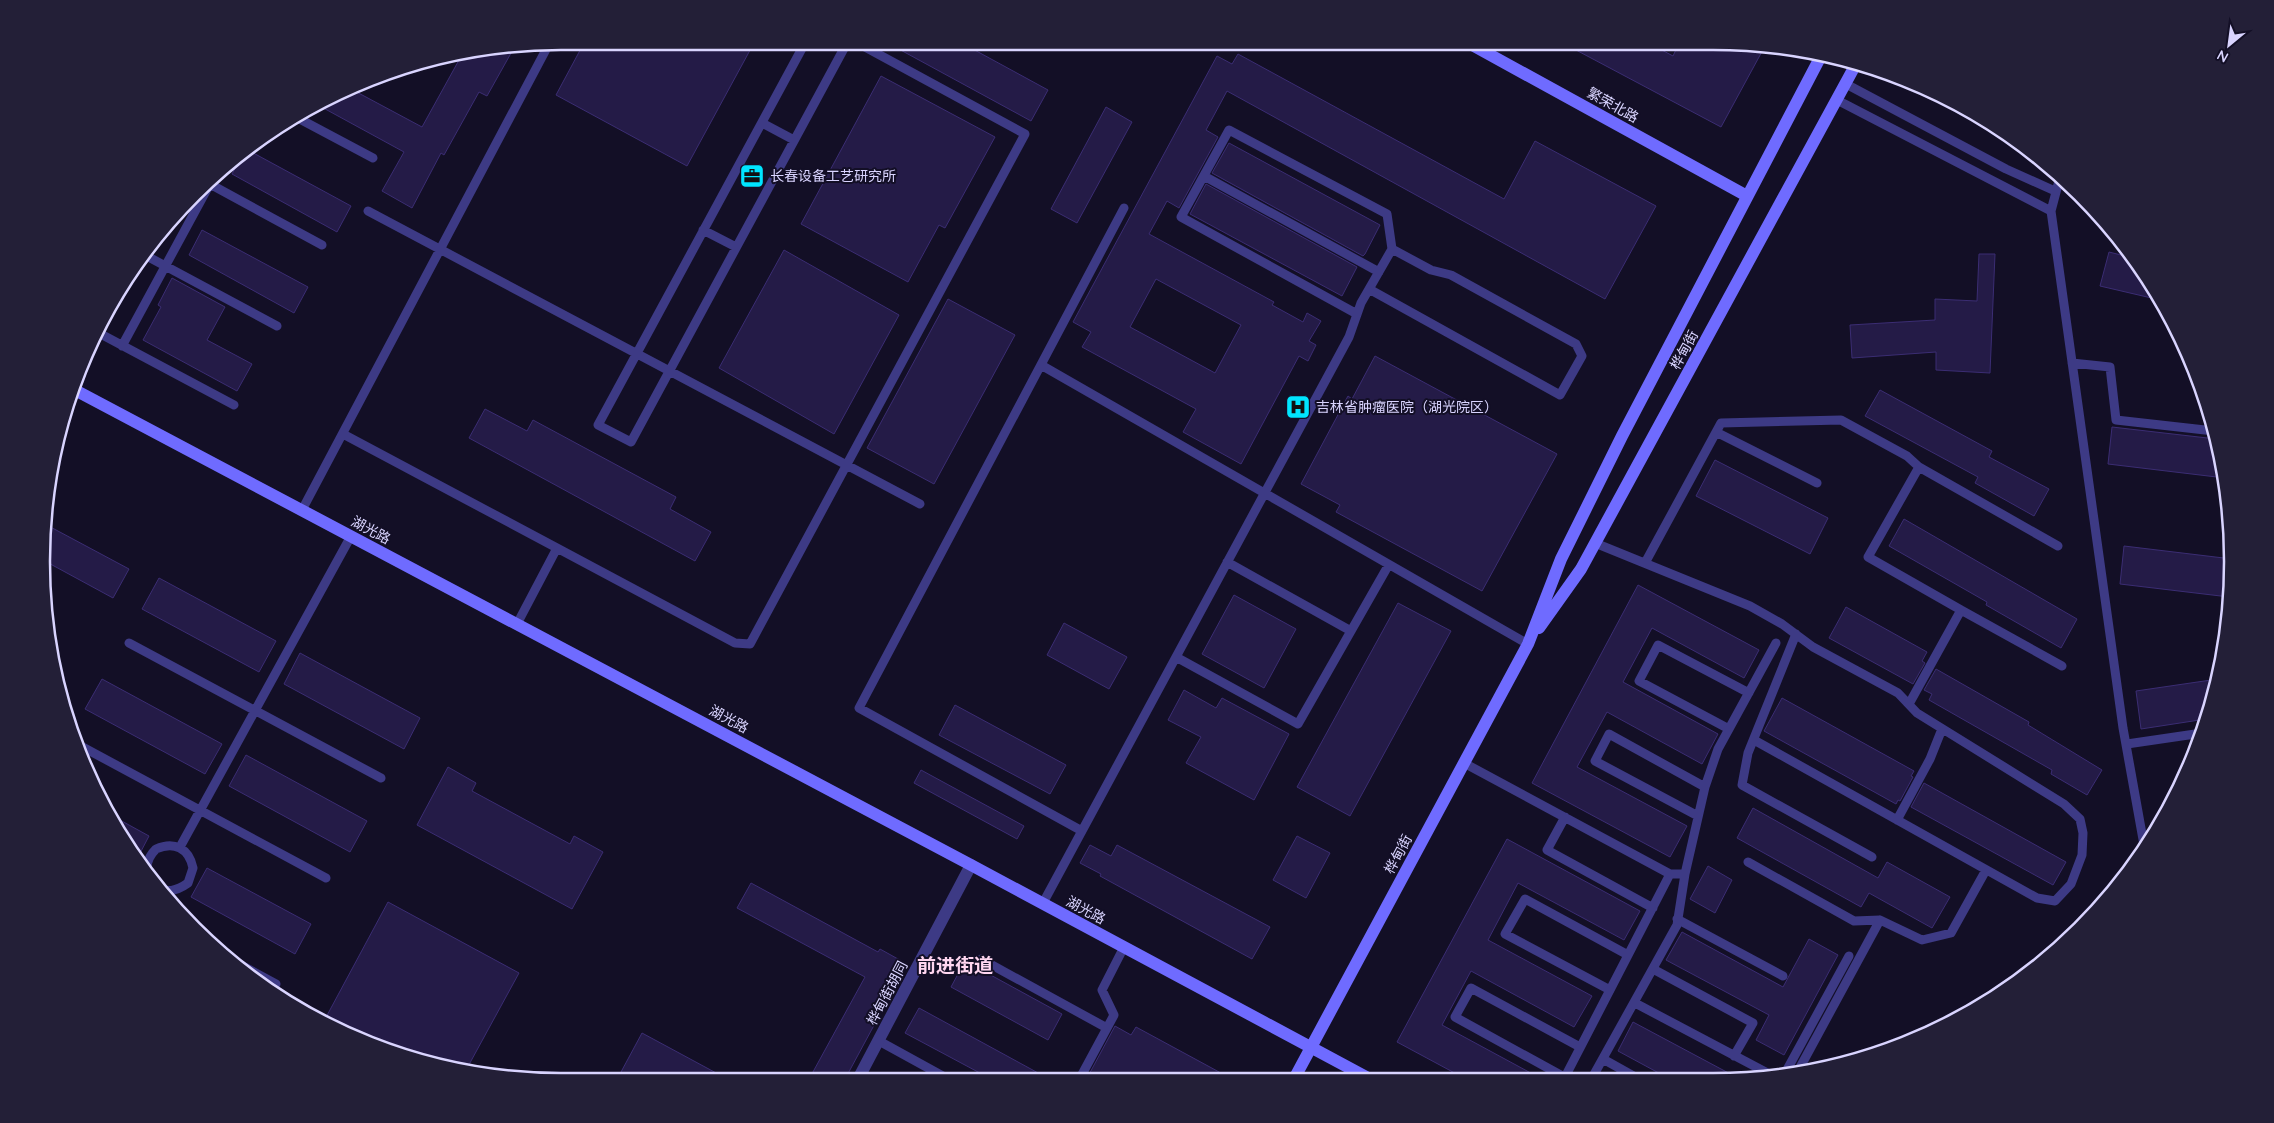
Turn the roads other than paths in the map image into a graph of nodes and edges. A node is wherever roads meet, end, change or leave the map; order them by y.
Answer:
1 (545, 50) edge
2 (801, 50) edge
3 (843, 50) edge
4 (871, 50) edge
5 (1482, 50) edge
6 (1818, 61) edge
7 (1853, 70) edge
8 (1846, 84) junction
9 (1837, 100) junction
10 (303, 121) edge
11 (762, 123) junction
12 (794, 140) junction
13 (373, 158) dead end
14 (1204, 176) junction
15 (2057, 184) edge
16 (216, 185) edge
17 (2055, 191) junction
18 (1747, 196) junction
19 (201, 199) edge
20 (1124, 208) dead end
21 (368, 211) dead end
22 (2051, 211) junction
23 (704, 230) junction
24 (322, 245) dead end
25 (736, 247) junction
26 (440, 249) junction
27 (1392, 249) junction
28 (150, 258) edge
29 (165, 266) junction
30 (1379, 272) junction
31 (1369, 289) junction
32 (1357, 314) junction
33 (277, 326) dead end
34 (103, 335) edge
35 (122, 346) junction
36 (637, 354) junction
37 (2072, 363) junction
38 (1041, 365) junction
39 (669, 371) junction
40 (79, 392) edge
41 (234, 405) dead end
42 (2207, 430) edge
43 (1716, 432) junction
44 (343, 434) junction
45 (846, 465) junction
46 (1919, 467) junction
47 (1817, 483) dead end
48 (1264, 494) junction
49 (920, 504) dead end
50 (302, 510) junction
51 (351, 536) junction
52 (1595, 543) junction
53 (2058, 546) dead end
54 (557, 548) junction
55 (1227, 562) junction
56 (1645, 563) junction
57 (1388, 566) junction
58 (1960, 610) junction
59 (517, 624) junction
60 (1351, 631) junction
61 (1796, 634) junction
62 (129, 643) dead end
63 (1776, 643) dead end
64 (1528, 644) junction
65 (1176, 657) junction
66 (2062, 666) dead end
67 (1749, 693) junction
68 (1909, 704) junction
69 (255, 710) junction
70 (1942, 728) junction
71 (1729, 729) junction
72 (2194, 734) edge
73 (1754, 740) junction
74 (2127, 744) junction
75 (86, 749) edge
76 (1464, 762) junction
77 (381, 778) dead end
78 (1705, 786) junction
79 (200, 810) junction
80 (1698, 816) junction
81 (1565, 817) junction
82 (1897, 820) junction
83 (1082, 831) junction
84 (2143, 838) edge
85 (180, 847) junction
86 (1872, 857) dead end
87 (1748, 862) dead end
88 (149, 863) edge
89 (971, 865) junction
90 (1986, 870) junction
91 (1670, 874) junction
92 (1685, 874) junction
93 (326, 878) dead end
94 (169, 889) edge
95 (1043, 903) junction
96 (1653, 908) junction
97 (1678, 919) junction
98 (1880, 920) junction
99 (1124, 947) junction
100 (1628, 956) junction
101 (1848, 956) dead end
102 (981, 959) dead end
103 (1653, 969) junction
104 (1783, 976) dead end
105 (265, 978) edge
106 (276, 984) dead end
107 (1610, 990) junction
108 (1635, 1002) junction
109 (1107, 1028) junction
110 (879, 1041) junction
111 (1311, 1047) junction
112 (1580, 1047) junction
113 (1734, 1056) junction
114 (1603, 1059) junction
115 (1801, 1065) edge
116 (1788, 1067) edge
117 (1762, 1071) edge
118 (861, 1073) edge
119 (937, 1073) edge
120 (1083, 1073) edge
121 (1297, 1073) edge
122 (1359, 1073) edge
123 (1556, 1073) edge
124 (1567, 1073) edge
125 (1595, 1073) edge
126 (1628, 1073) edge

1 - 26 lane
2 - 11 lane
3 - 12 lane
4 - 45 lane
5 - 18 street, 繁荣北路
6 - 18 street, 桦甸街
7 - 8 street, 桦甸街
8 - 9 street, 桦甸街
8 - 17 lane
9 - 22 lane
9 - 52 street, 桦甸街
10 - 13 lane
11 - 12 lane
11 - 23 lane
12 - 25 lane
14 - 27 lane
14 - 30 lane
14 - 32 lane
15 - 17 lane
16 - 24 lane
17 - 22 lane
18 - 64 street, 桦甸街
19 - 29 lane
20 - 38 lane
21 - 26 lane
22 - 37 lane
23 - 25 lane
23 - 36 lane
25 - 39 lane
26 - 36 lane
26 - 44 lane
27 - 30 lane
27 - 31 lane
28 - 29 lane
29 - 33 lane
29 - 35 lane
30 - 31 lane
31 - 32 lane
32 - 48 lane
34 - 35 lane
35 - 41 lane
36 - 39 lane
36 - 39 lane
37 - 42 lane
37 - 74 lane
38 - 48 lane
38 - 83 lane
39 - 45 lane
40 - 50 street, 湖光路
43 - 46 lane
43 - 47 lane
43 - 56 lane
44 - 50 lane
44 - 54 lane
45 - 49 lane
45 - 54 lane
46 - 53 lane
46 - 58 lane
48 - 55 lane
48 - 57 lane
50 - 51 street, 湖光路
51 - 59 street, 湖光路
51 - 69 lane
52 - 56 lane
52 - 64 street, 桦甸街
54 - 59 lane
55 - 60 lane
55 - 65 lane
56 - 61 lane
57 - 60 lane
57 - 64 lane
58 - 66 lane
58 - 68 lane
59 - 89 street, 湖光路
60 - 65 lane
61 - 68 lane
61 - 73 lane
62 - 69 lane
63 - 67 lane
64 - 76 street, 桦甸街
65 - 83 lane
67 - 71 lane
67 - 71 lane
68 - 70 lane
69 - 77 lane
69 - 79 lane
70 - 82 lane
70 - 90 lane
71 - 78 lane
72 - 74 lane
73 - 82 lane
73 - 86 lane
74 - 84 lane
75 - 79 lane
76 - 81 lane
76 - 111 street, 桦甸街
78 - 80 lane
78 - 80 lane
79 - 85 lane
79 - 93 lane
80 - 92 lane
81 - 91 lane
81 - 96 lane
82 - 90 lane
83 - 95 lane
85 - 88 lane
85 - 94 lane
87 - 98 lane
89 - 95 street, 湖光路
89 - 110 street, 桦甸街胡同
90 - 98 lane
91 - 92 lane
91 - 96 lane
92 - 97 lane
95 - 99 street, 湖光路
96 - 100 lane
97 - 103 lane
97 - 104 lane
98 - 115 lane
99 - 109 lane
99 - 111 street, 湖光路
100 - 107 lane
100 - 107 lane
101 - 116 lane
102 - 109 lane
103 - 108 lane
103 - 113 lane
105 - 106 lane
107 - 112 lane
108 - 113 lane
108 - 114 lane
109 - 120 lane
110 - 118 street, 桦甸街胡同
110 - 119 lane
111 - 121 street, 桦甸街
111 - 122 street, 湖光路
112 - 123 lane
112 - 124 lane
113 - 117 lane
114 - 125 lane
114 - 126 lane

